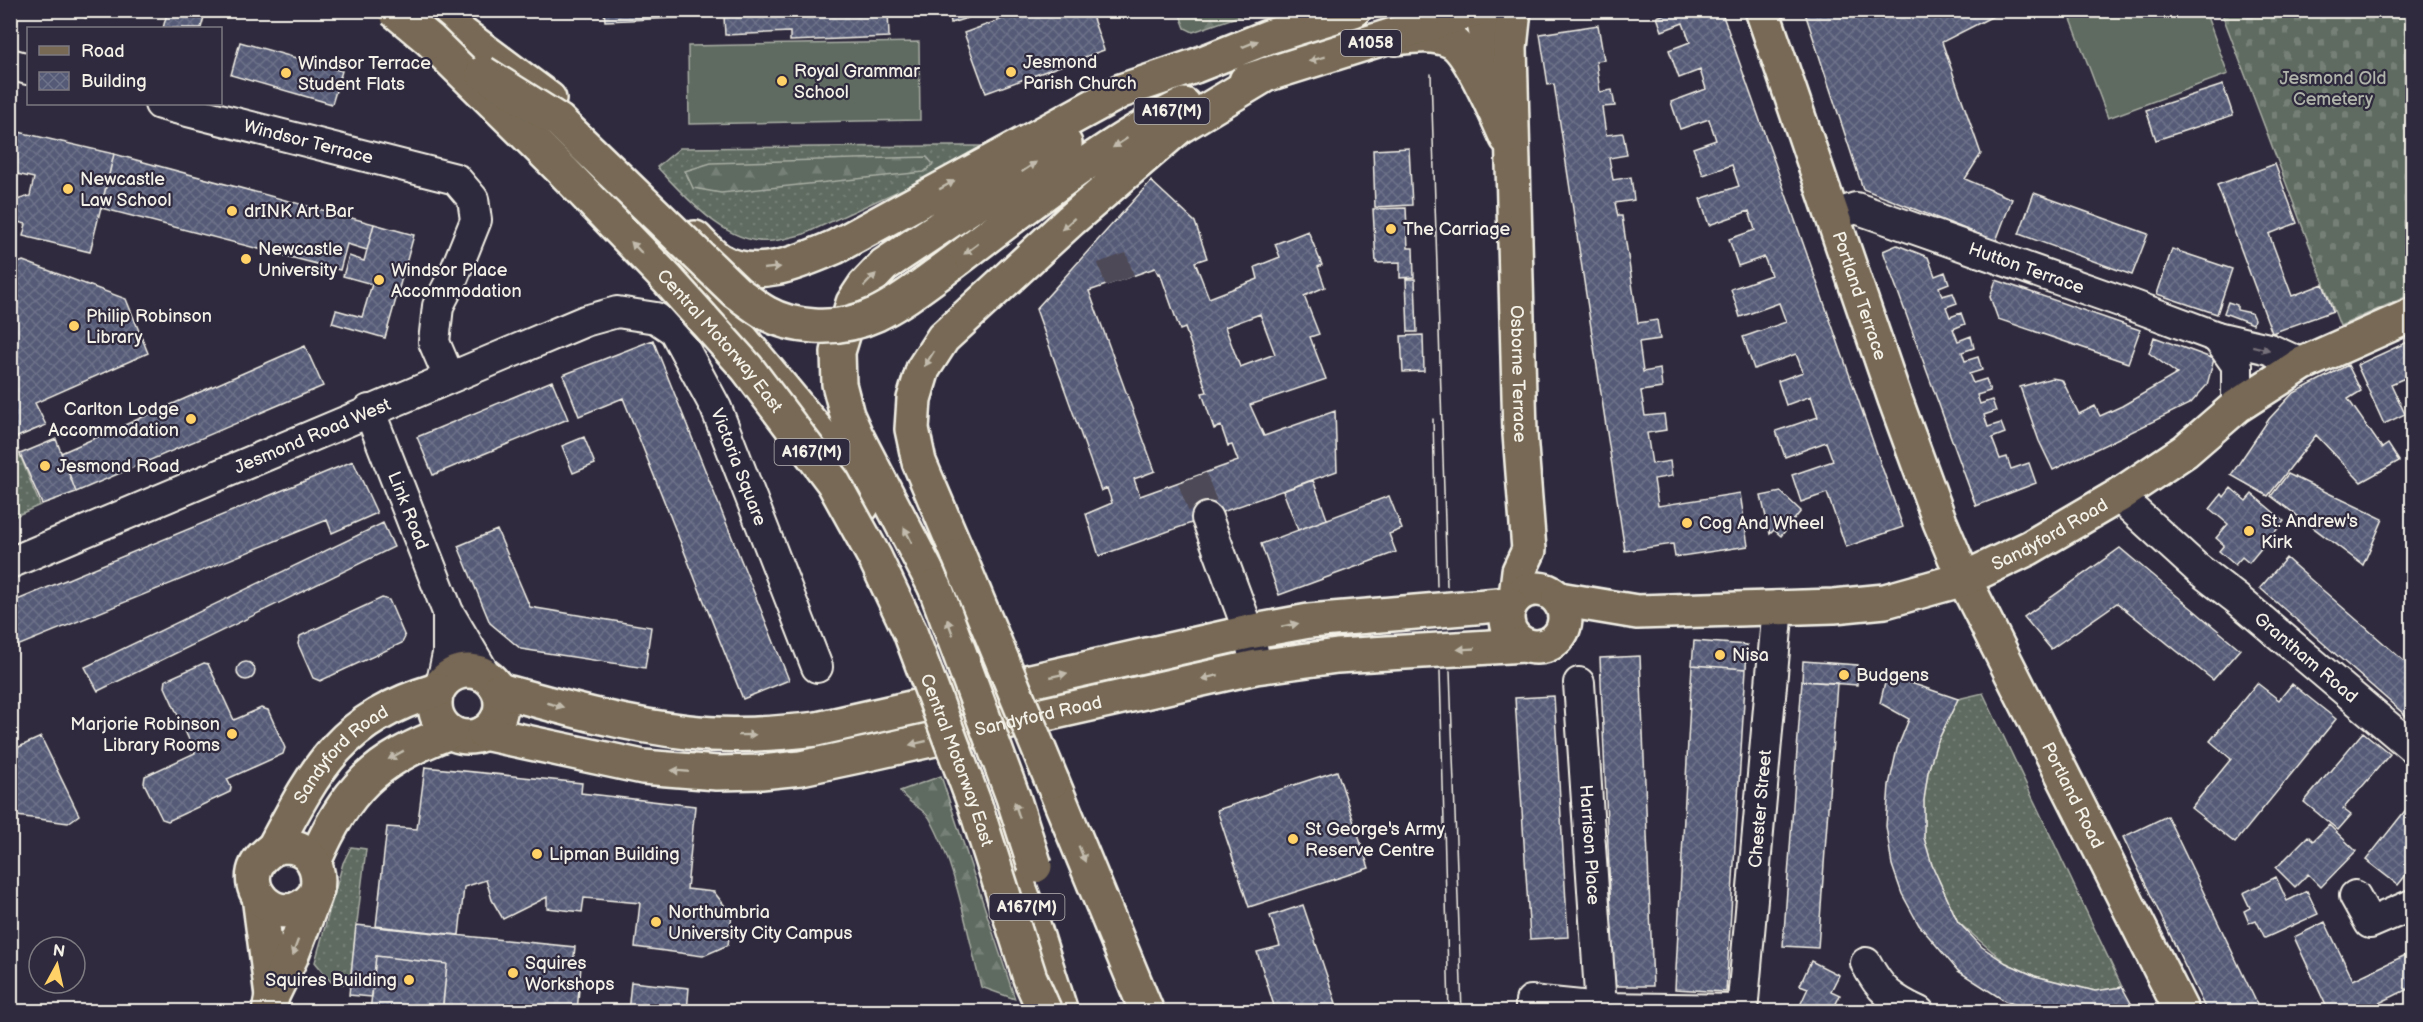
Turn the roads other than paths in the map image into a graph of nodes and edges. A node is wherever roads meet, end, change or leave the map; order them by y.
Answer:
1 (394, 10) edge
2 (1354, 10) edge
3 (1473, 10) edge
4 (1481, 10) edge
5 (1514, 10) edge
6 (1762, 10) edge
7 (427, 20) edge
8 (1387, 39) junction
9 (10, 64) edge
10 (1196, 66) junction
11 (27, 69) edge
12 (1267, 74) junction
13 (164, 105) edge
14 (1512, 148) junction
15 (1832, 216) junction
16 (617, 312) joint
17 (2412, 315) edge
18 (2217, 337) junction
19 (2302, 364) junction
20 (449, 377) junction
21 (2237, 406) junction
22 (369, 410) junction
23 (2118, 496) junction
24 (1207, 518) tunnel mouth
25 (10, 563) edge
26 (1964, 579) junction
27 (922, 595) junction
28 (1532, 597) junction
29 (1778, 606) junction
30 (448, 612) junction
31 (1637, 612) junction
32 (1249, 632) junction
33 (1560, 635) junction
34 (1525, 645) junction
35 (817, 667) dead end
36 (1256, 667) junction
37 (1579, 682) dead end
38 (493, 683) junction
39 (440, 686) junction
40 (450, 732) junction
41 (484, 733) junction
42 (2412, 747) edge
43 (273, 849) junction
44 (314, 862) junction
45 (259, 896) junction
46 (2355, 896) dead end
47 (313, 897) junction
48 (2412, 905) edge
49 (1866, 963) dead end
50 (270, 1004) edge
51 (1601, 1008) junction
52 (1045, 1011) edge
53 (1062, 1011) edge
54 (1147, 1011) edge
55 (1531, 1011) edge
56 (1742, 1011) edge
57 (1919, 1011) edge
58 (2182, 1011) edge

1 - 7 main road, Central Motorway East / A167(M), bridge
10 -> 2 main road, A1058
3 - 8 main road, A1058
4 - 14 main road, Osborne Terrace
5 - 14 main road, Osborne Terrace
6 - 15 main road, Portland Terrace
7 -> 10 main road, A167(M)
12 -> 7 main road, A167(M), bridge
7 - 27 main road, Central Motorway East / A167(M)
52 -> 7 main road, Central Motorway East / A167(M), bridge
8 -> 12 main road, A1058
8 - 14 main road
9 - 11 street
27 -> 10 main road, A167(M)
12 -> 54 main road, A167(M), bridge
13 - 20 street, Windsor Terrace
14 - 28 main road, Osborne Terrace
15 - 18 street, Hutton Terrace
15 - 26 main road, Portland Terrace
16 - 20 street, Jesmond Road West
16 - 35 street, Victoria Square
17 - 19 main road, Sandyford Road
18 -> 19 street, Hutton Terrace
18 - 21 street
19 - 21 main road, Sandyford Road
20 - 22 street, Jesmond Road West
21 - 23 main road, Sandyford Road
22 - 25 street, Jesmond Road West
22 - 30 street, Link Road
23 - 26 main road, Sandyford Road
23 - 42 street, Grantham Road
24 - 32 street
26 - 29 main road, Sandyford Road
26 - 58 main road, Portland Road
27 - 53 main road, Central Motorway East / A167(M)
53 -> 27 main road, A167(M), bridge
28 - 31 main road, Sandyford Road
32 -> 28 main road, Sandyford Road
28 - 33 main road
28 - 34 main road
29 - 31 main road, Sandyford Road
29 - 56 street, Chester Street
30 - 38 street, Link Road
30 - 39 street, Link Road
31 - 33 main road, Sandyford Road
32 - 36 street
38 -> 32 main road, Sandyford Road
33 - 34 main road
34 -> 36 main road, Sandyford Road
36 -> 41 main road, Sandyford Road
37 - 51 street, Harrison Place
38 - 39 main road
38 - 41 main road
39 - 40 main road
39 - 43 main road, Sandyford Road
40 - 41 main road
40 -> 44 main road, Sandyford Road
43 - 44 main road
43 - 45 main road
44 - 47 main road
45 - 47 main road
45 - 50 main road
46 - 48 street
47 -> 50 main road
49 - 57 street
51 - 55 street
51 - 56 street

